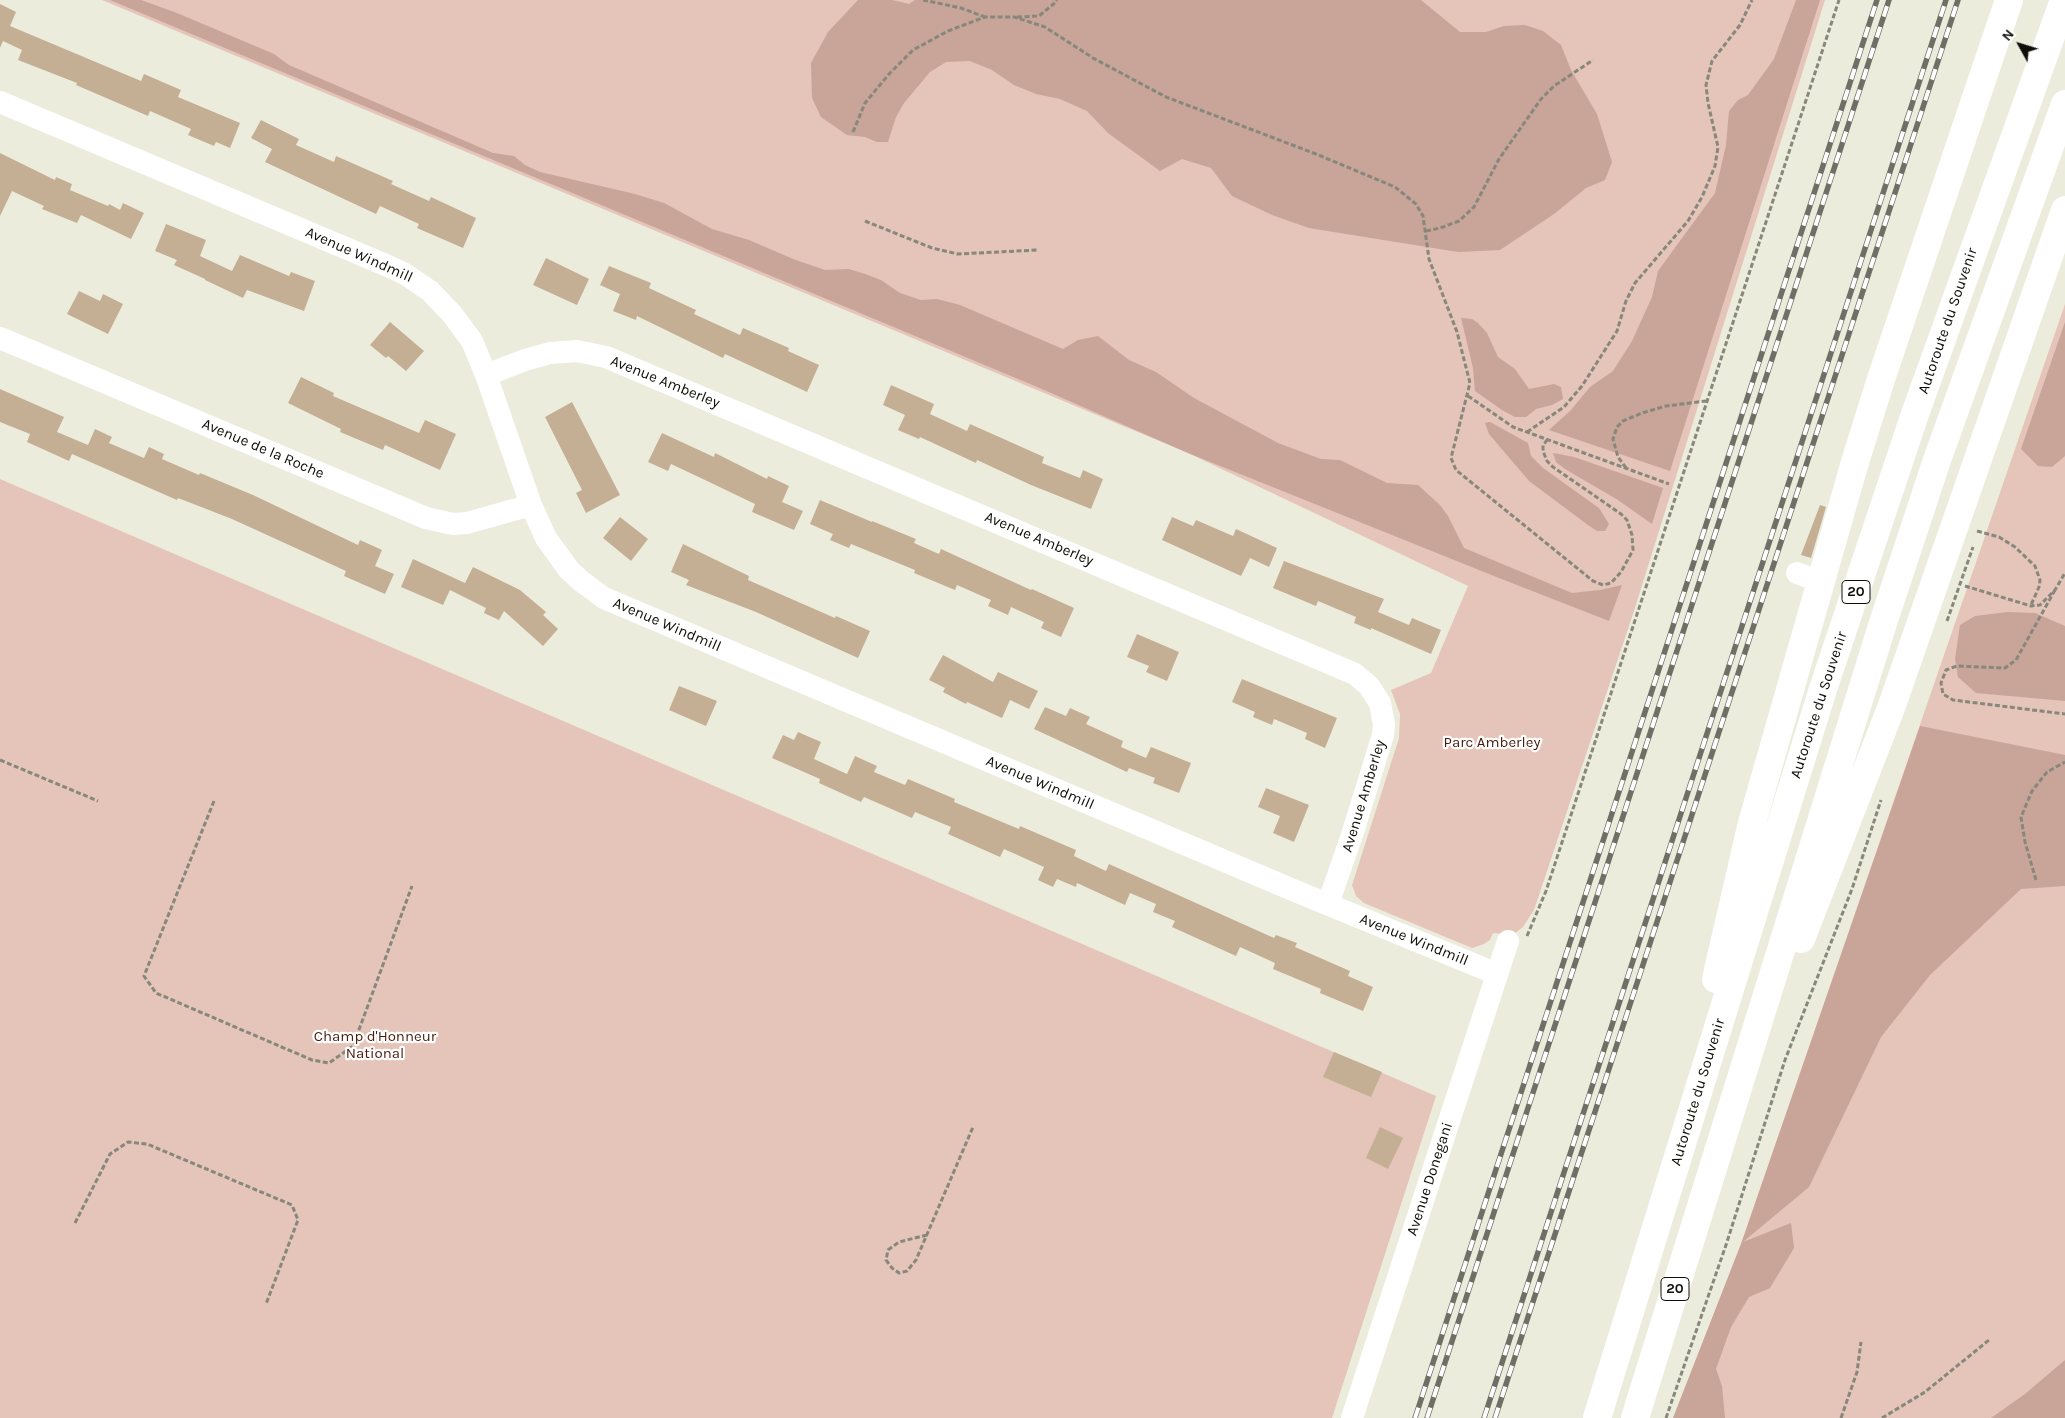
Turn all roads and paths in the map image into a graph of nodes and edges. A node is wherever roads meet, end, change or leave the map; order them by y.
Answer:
1 (924, 0) edge
2 (1056, 0) edge
3 (1752, 0) edge
4 (1839, 0) edge
5 (2008, 0) edge
6 (2064, 0) edge
7 (985, 17) junction
8 (1014, 17) junction
9 (1593, 60) dead end
10 (0, 102) edge
11 (2065, 104) edge
12 (853, 132) dead end
13 (2065, 210) edge
14 (865, 221) dead end
15 (1426, 231) junction
16 (1037, 250) dead end
17 (0, 338) edge
18 (486, 375) junction
19 (1468, 396) junction
20 (1706, 401) junction
21 (1527, 432) junction
22 (1548, 439) junction
23 (1632, 472) junction
24 (1669, 484) dead end
25 (531, 505) junction
26 (1975, 538) dead end
27 (1974, 545) dead end
28 (2065, 573) edge
29 (1965, 586) dead end
30 (2055, 590) junction
31 (2031, 606) junction
32 (1946, 622) dead end
33 (2065, 714) edge
34 (0, 760) edge
35 (2065, 762) edge
36 (1882, 797) dead end
37 (98, 801) dead end
38 (214, 802) dead end
39 (2036, 880) dead end
40 (412, 886) dead end
41 (1328, 904) junction
42 (1534, 919) dead end
43 (1508, 941) dead end
44 (1497, 974) junction
45 (974, 1127) dead end
46 (1715, 1159) junction
47 (1668, 1190) junction
48 (75, 1223) dead end
49 (927, 1235) junction
50 (266, 1304) dead end
51 (1989, 1340) dead end
52 (1861, 1342) dead end
53 (1352, 1418) edge
54 (1597, 1418) edge
55 (1635, 1418) edge
56 (1666, 1418) edge
57 (1841, 1418) edge
58 (1882, 1418) edge

1 - 7 path
2 - 8 path
3 - 21 path
4 - 20 path
5 - 47 highway
6 - 47 highway, Autoroute du Souvenir / 20
7 - 8 path
7 - 12 path
8 - 15 path
9 - 15 path
10 - 18 street, Avenue Windmill
11 - 46 highway, 20
13 - 46 highway
14 - 16 path
15 - 19 path
17 - 25 street, Avenue de la Roche
18 - 25 street, Avenue Windmill
18 - 41 street, Avenue Amberley
19 - 21 path
19 - 22 path
20 - 23 path
20 - 42 path
21 - 22 path
22 - 23 path
23 - 24 path
25 - 41 street, Avenue Windmill
26 - 31 path
27 - 32 path
28 - 30 path
29 - 31 path
30 - 31 path
30 - 33 path
34 - 37 path
35 - 39 path
36 - 56 path
38 - 40 path
41 - 44 street, Avenue Windmill
43 - 44 street, Avenue Donegani
44 - 53 street, Avenue Donegani
45 - 49 path
46 - 55 highway, 20
47 - 54 highway, Autoroute du Souvenir / 20
48 - 50 path
49 - 49 path
51 - 58 path
52 - 57 path

